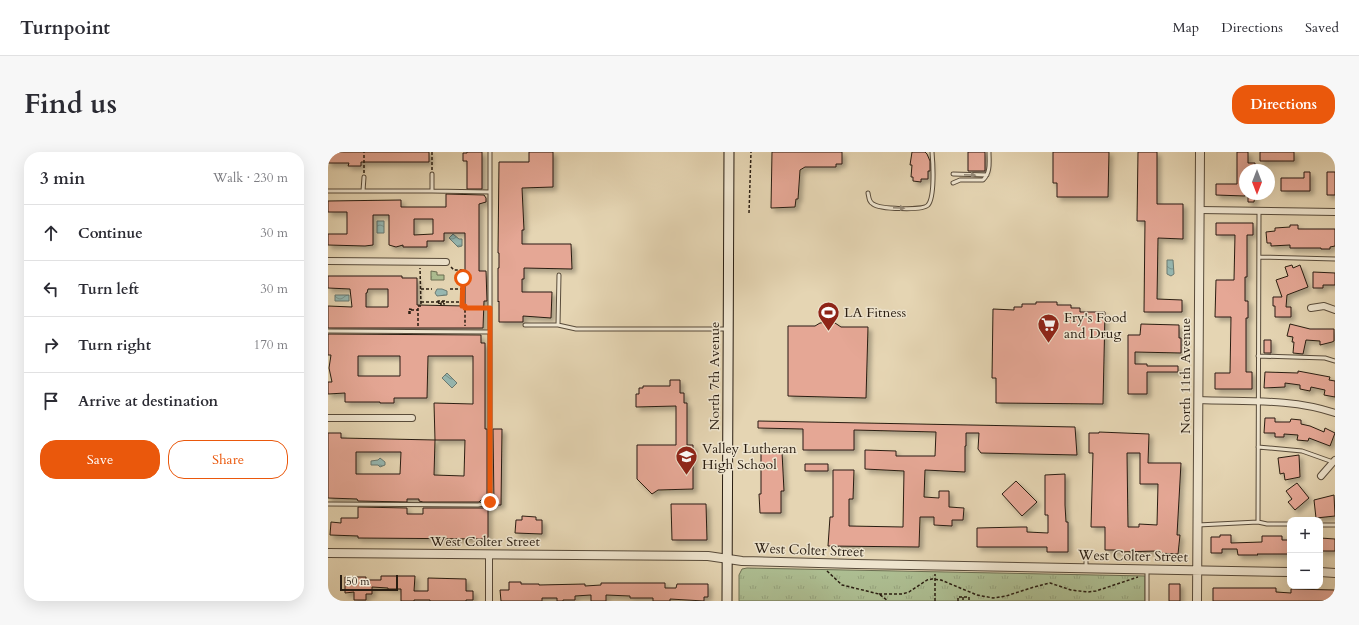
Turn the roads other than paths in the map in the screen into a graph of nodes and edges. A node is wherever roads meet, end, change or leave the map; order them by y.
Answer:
1 (490, 152) edge
2 (728, 152) edge
3 (932, 152) edge
4 (989, 152) edge
5 (1200, 152) edge
6 (432, 174) road end
7 (953, 174) dead end
8 (987, 175) junction
9 (364, 176) road end
10 (953, 183) dead end
11 (328, 191) edge
12 (363, 191) junction
13 (432, 191) junction
14 (490, 192) junction
15 (868, 193) dead end
16 (1200, 210) junction
17 (1259, 211) junction
18 (1335, 212) edge
19 (1259, 257) junction
20 (1335, 259) edge
21 (328, 261) edge
22 (446, 262) road end
23 (559, 274) dead end
24 (1311, 308) dead end
25 (1335, 310) edge
26 (524, 325) dead end
27 (558, 325) junction
28 (728, 329) junction
29 (328, 331) edge
30 (490, 332) junction
31 (1258, 356) junction
32 (1335, 361) edge
33 (1198, 400) junction
34 (1258, 402) junction
35 (1335, 413) edge
36 (328, 418) edge
37 (412, 418) dead end
38 (1258, 447) junction
39 (1334, 462) edge
40 (1321, 476) dead end
41 (328, 504) edge
42 (1258, 522) junction
43 (1287, 524) edge
44 (1198, 525) junction
45 (1323, 525) edge
46 (1335, 525) edge
47 (328, 553) edge
48 (1086, 553) dead end
49 (489, 554) junction
50 (727, 559) junction
51 (1086, 568) junction
52 (1197, 570) junction
53 (1287, 572) edge
54 (1323, 572) edge
55 (1147, 573) junction
56 (1335, 573) edge
57 (489, 601) edge
58 (727, 601) edge
59 (1147, 601) edge
60 (1197, 601) edge

1 - 14 lane
2 - 28 main road, North 7th Avenue
15 -> 3 lane
4 - 8 lane
5 - 16 street, North 11th Avenue
6 - 13 lane
7 -> 8 lane
8 - 10 lane
9 - 12 lane
11 - 12 lane
12 - 13 lane
13 - 14 lane
14 - 30 lane
16 - 17 street
16 - 33 street, North 11th Avenue
17 - 18 street
17 - 19 lane
19 - 20 lane
19 - 31 lane
21 - 22 street
23 - 27 lane
24 - 25 street
26 - 27 lane
27 - 28 lane
28 - 50 main road, North 7th Avenue
29 - 30 lane
30 - 41 lane
31 - 32 lane
31 - 34 lane
33 - 34 street
33 - 44 street, North 11th Avenue
34 - 35 street
34 - 38 lane
36 - 37 street
38 - 39 lane
38 - 42 lane
39 - 40 street
42 - 43 lane
42 - 44 lane
44 - 52 street, North 11th Avenue
45 - 46 lane
47 - 49 street, West Colter Street
48 - 51 lane
49 - 50 street, West Colter Street
49 - 57 street
50 - 51 street, West Colter Street
50 - 58 main road, North 7th Avenue
51 - 55 street, West Colter Street
52 - 53 street, West Colter Street
52 - 55 street, West Colter Street
52 - 60 street, North 11th Avenue
54 - 56 street
55 - 59 lane

